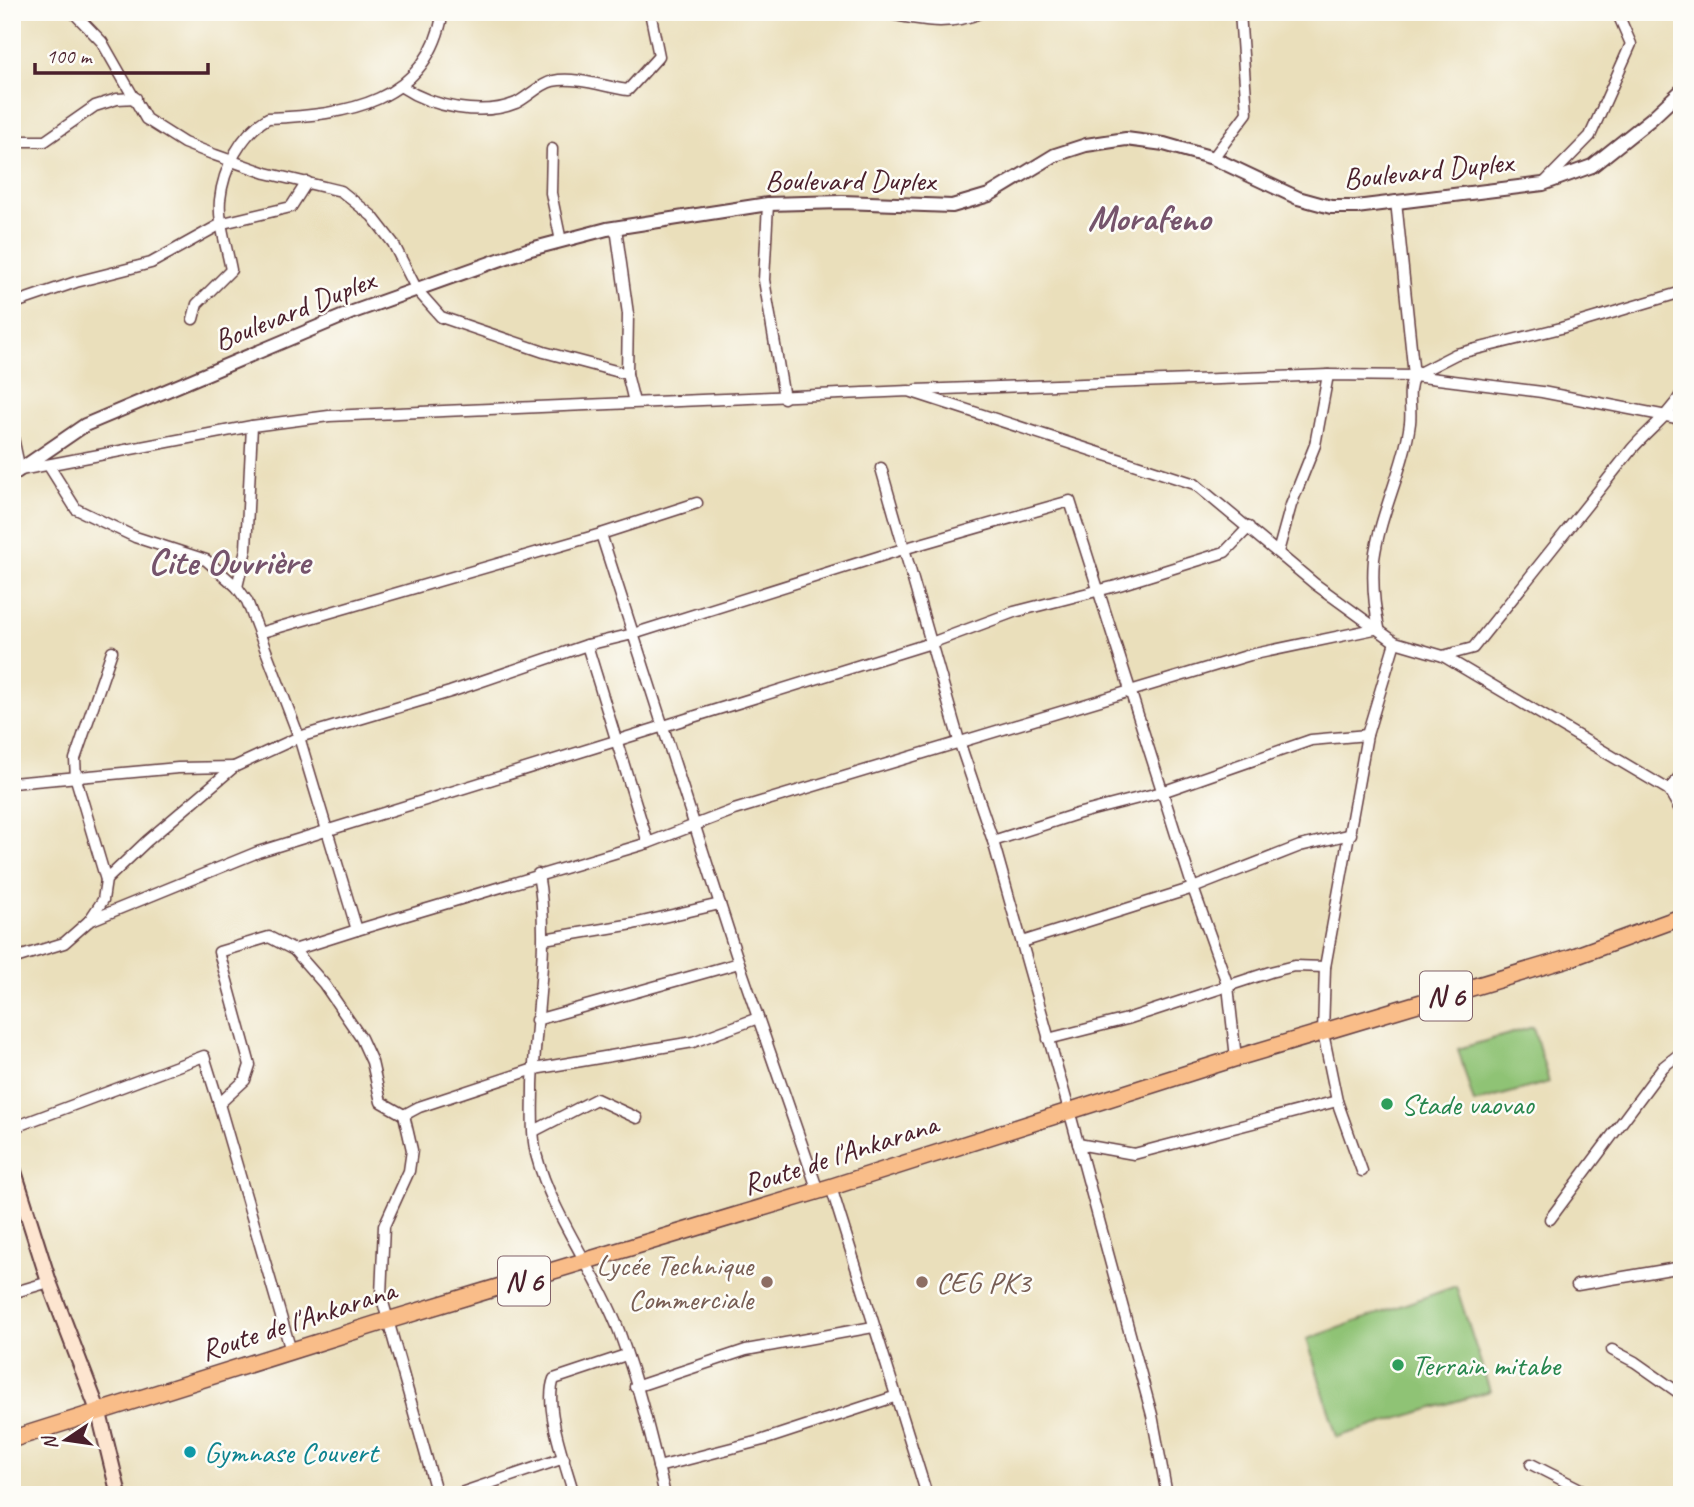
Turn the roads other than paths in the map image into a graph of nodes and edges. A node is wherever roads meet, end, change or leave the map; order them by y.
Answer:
1 (73, 12) edge
2 (443, 12) edge
3 (650, 12) edge
4 (880, 12) edge
5 (982, 12) edge
6 (1240, 12) edge
7 (1617, 12) edge
8 (402, 87) junction
9 (1682, 90) edge
10 (136, 98) junction
11 (12, 141) edge
12 (552, 149) dead end
13 (1213, 158) junction
14 (230, 160) junction
15 (307, 182) junction
16 (1543, 184) junction
17 (1396, 201) junction
18 (768, 204) junction
19 (223, 223) junction
20 (616, 228) junction
21 (561, 241) junction
22 (417, 290) junction
23 (1682, 292) edge
24 (12, 304) edge
25 (193, 319) dead end
26 (627, 374) junction
27 (1328, 375) junction
28 (1414, 376) junction
29 (909, 391) junction
30 (1682, 393) edge
31 (784, 398) junction
32 (635, 402) junction
33 (1668, 416) junction
34 (1682, 419) edge
35 (253, 426) junction
36 (12, 433) edge
37 (49, 466) junction
38 (881, 468) dead end
39 (16, 472) edge
40 (697, 503) dead end
41 (1249, 527) junction
42 (601, 534) junction
43 (903, 549) junction
44 (1278, 552) junction
45 (237, 587) junction
46 (1099, 590) junction
47 (1379, 628) junction
48 (259, 633) junction
49 (633, 634) junction
50 (1395, 642) junction
51 (931, 643) junction
52 (587, 645) junction
53 (112, 651) dead end
54 (1443, 656) junction
55 (1131, 691) junction
56 (663, 725) junction
57 (1367, 735) junction
58 (299, 737) junction
59 (617, 741) junction
60 (960, 744) junction
61 (234, 767) junction
62 (1680, 777) edge
63 (76, 779) junction
64 (12, 783) edge
65 (1669, 790) junction
66 (1162, 792) junction
67 (1682, 813) edge
68 (695, 825) junction
69 (326, 829) junction
70 (1351, 834) junction
71 (993, 841) junction
72 (648, 843) junction
73 (538, 874) junction
74 (106, 880) junction
75 (1193, 888) junction
76 (720, 904) junction
77 (1682, 917) edge
78 (89, 921) junction
79 (357, 930) junction
80 (544, 939) junction
81 (1022, 942) junction
82 (294, 950) junction
83 (12, 959) edge
84 (739, 963) junction
85 (1325, 967) junction
86 (1228, 986) junction
87 (758, 1018) junction
88 (536, 1020) junction
89 (1322, 1033) junction
90 (1048, 1039) junction
91 (1682, 1052) edge
92 (1236, 1058) junction
93 (534, 1069) junction
94 (1337, 1101) junction
95 (219, 1104) junction
96 (1069, 1110) junction
97 (404, 1115) junction
98 (637, 1118) dead end
99 (12, 1128) edge
100 (534, 1130) junction
101 (1078, 1144) junction
102 (12, 1165) edge
103 (1362, 1171) dead end
104 (825, 1189) junction
105 (1550, 1219) dead end
106 (587, 1262) junction
107 (1682, 1267) edge
108 (49, 1282) junction
109 (1577, 1285) dead end
110 (12, 1293) edge
111 (386, 1321) junction
112 (873, 1327) junction
113 (1612, 1350) dead end
114 (291, 1351) junction
115 (626, 1354) junction
116 (635, 1387) junction
117 (1682, 1395) edge
118 (894, 1397) junction
119 (99, 1413) junction
120 (12, 1439) edge
121 (564, 1458) junction
122 (1531, 1464) dead end
123 (658, 1467) junction
124 (119, 1495) edge
125 (437, 1495) edge
126 (455, 1495) edge
127 (574, 1495) edge
128 (665, 1495) edge
129 (927, 1495) edge
130 (1167, 1495) edge
131 (1592, 1495) edge

1 - 10 street
2 - 8 street
3 - 8 street
4 - 5 street
6 - 13 street
7 - 16 street
8 - 14 street
9 - 16 street, Boulevard Duplex
10 - 11 street
10 - 14 street
12 - 21 street
13 - 17 street, Boulevard Duplex
13 - 18 street, Boulevard Duplex
14 - 15 street
14 - 19 street
15 - 19 street
15 - 22 street
16 - 17 street, Boulevard Duplex
17 - 28 street
18 - 20 street, Boulevard Duplex
18 - 31 street
19 - 24 street
19 - 25 street
20 - 21 street, Boulevard Duplex
20 - 26 street
21 - 22 street, Boulevard Duplex
22 - 26 street
22 - 39 street, Boulevard Duplex
23 - 28 street
26 - 32 street
27 - 28 street
27 - 29 street
27 - 44 street
28 - 33 street
28 - 47 street
29 - 31 street
29 - 41 street
30 - 33 street
31 - 32 street
32 - 35 street
33 - 34 street
33 - 54 street
35 - 37 street
35 - 45 street
36 - 39 street
37 - 39 street
37 - 45 street
38 - 43 street
40 - 42 street
41 - 44 street
41 - 46 street
42 - 48 street
42 - 49 street
43 - 46 street
43 - 49 street
43 - 51 street
44 - 47 street
45 - 48 street
46 - 51 street
46 - 55 street
47 - 50 street
47 - 55 street
48 - 58 street
49 - 52 street
49 - 56 street
50 - 54 street
50 - 57 street
51 - 56 street
51 - 60 street
52 - 58 street
52 - 59 street
53 - 63 street
54 - 65 street
55 - 60 street
55 - 66 street
56 - 59 street
56 - 68 street
57 - 66 street
57 - 70 street
58 - 61 street
58 - 69 street
59 - 69 street
59 - 72 street
60 - 68 street
60 - 71 street
61 - 63 street
61 - 74 street
62 - 65 street
63 - 64 street
63 - 74 street
65 - 67 street
66 - 71 street
66 - 75 street
68 - 72 street
68 - 76 street
69 - 78 street
69 - 79 street
70 - 75 street
70 - 85 street
71 - 81 street
72 - 73 street
73 - 79 street
73 - 80 street
74 - 78 street
75 - 81 street
75 - 86 street
76 - 80 street
76 - 84 street
77 - 89 main road, Route de l'Ankarana / N 6
78 - 83 street
79 - 82 street
80 - 88 street
81 - 90 street
82 - 95 street
82 - 97 street
84 - 87 street
84 - 88 street
85 - 86 street
85 - 89 street
86 - 90 street
86 - 92 street
87 - 93 street
87 - 104 street
88 - 93 street
89 - 92 main road, Route de l'Ankarana / N 6
89 - 94 street
90 - 96 street
91 - 105 street
92 - 96 main road, Route de l'Ankarana / N 6
93 - 97 street
93 - 100 street
94 - 101 street
94 - 103 street
95 - 99 street
95 - 114 street
96 - 101 street
96 - 104 main road, Route de l'Ankarana / N 6
97 - 111 street
98 - 100 street
100 - 106 street
101 - 130 street
102 - 108 main road
104 - 106 main road, Route de l'Ankarana / N 6
104 - 112 street
106 - 111 main road, Route de l'Ankarana / N 6
106 - 115 street
107 - 109 street
108 - 110 street
108 - 119 main road
111 - 114 main road, Route de l'Ankarana / N 6
111 - 125 street
112 - 116 street
112 - 118 street
113 - 117 street
114 - 119 main road, Route de l'Ankarana / N 6
115 - 116 street
115 - 121 street
116 - 123 street
118 - 123 street
118 - 129 street
119 - 120 main road, Route de l'Ankarana / N 6
119 - 124 main road
121 - 126 street
121 - 127 street
122 - 131 street
123 - 128 street

